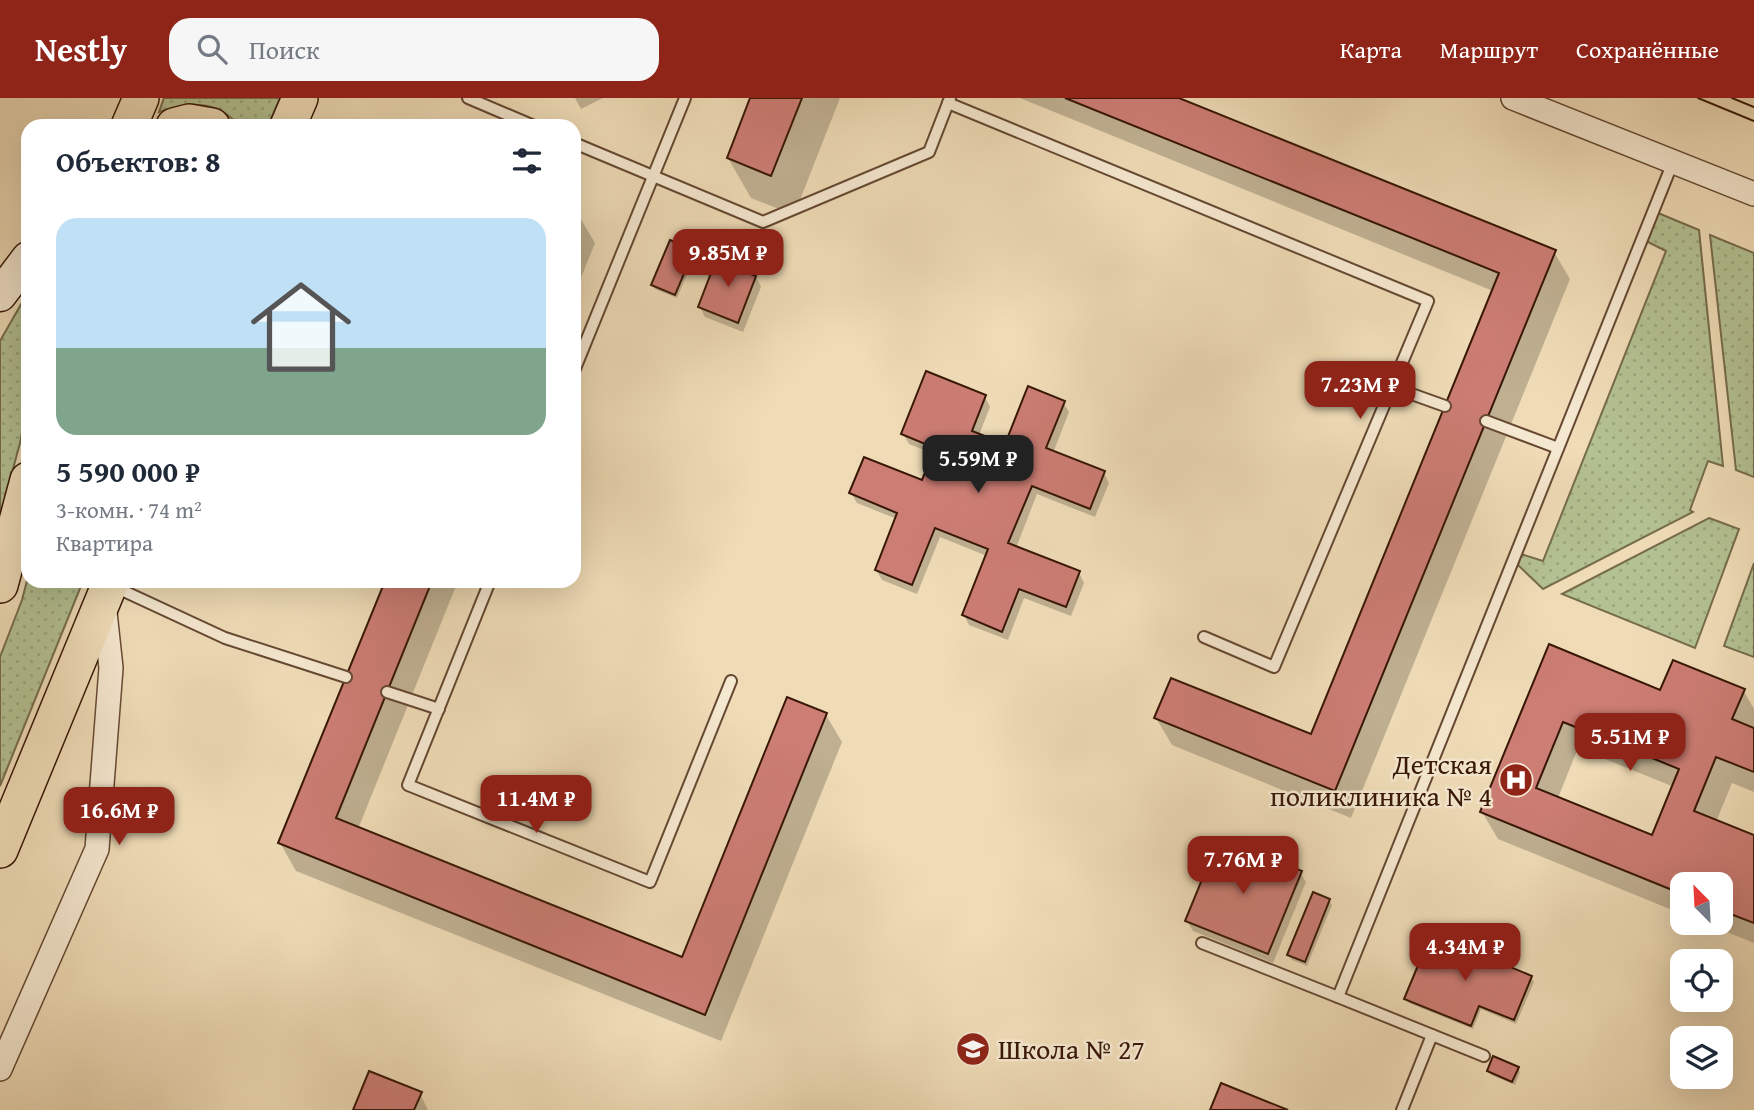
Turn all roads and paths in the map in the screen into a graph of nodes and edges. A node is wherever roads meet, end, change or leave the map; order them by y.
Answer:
1 (141, 98) edge
2 (300, 98) edge
3 (468, 98) edge
4 (685, 98) edge
5 (1514, 98) edge
6 (949, 100) edge
7 (132, 119) edge
8 (291, 119) edge
9 (518, 119) edge
10 (581, 146) edge
11 (1673, 162) junction
12 (653, 176) junction
13 (1754, 194) edge
14 (21, 267) edge
15 (0, 295) edge
16 (581, 354) edge
17 (1392, 387) junction
18 (1445, 406) dead end
19 (1486, 421) dead end
20 (1558, 448) junction
21 (21, 506) edge
22 (0, 585) edge
23 (108, 588) edge
24 (487, 588) edge
25 (1205, 637) dead end
26 (346, 677) dead end
27 (731, 681) dead end
28 (387, 692) dead end
29 (439, 709) junction
30 (0, 850) edge
31 (1202, 943) dead end
32 (1338, 997) junction
33 (1432, 1035) junction
34 (1484, 1056) dead end
35 (0, 1069) edge
36 (1402, 1110) edge

1 - 7 main road
2 - 8 main road
3 - 9 lane
4 - 12 lane
5 - 11 street
6 - 12 lane
6 - 17 lane
10 - 12 lane
11 - 13 street
11 - 20 lane
12 - 16 lane
14 - 15 street
17 - 18 lane
17 - 25 lane
19 - 20 lane
20 - 32 lane
21 - 22 main road
23 - 26 lane
23 - 30 main road
23 - 35 street
24 - 29 lane
27 - 29 lane
28 - 29 lane
31 - 32 lane
32 - 33 lane
33 - 34 lane
33 - 36 lane

